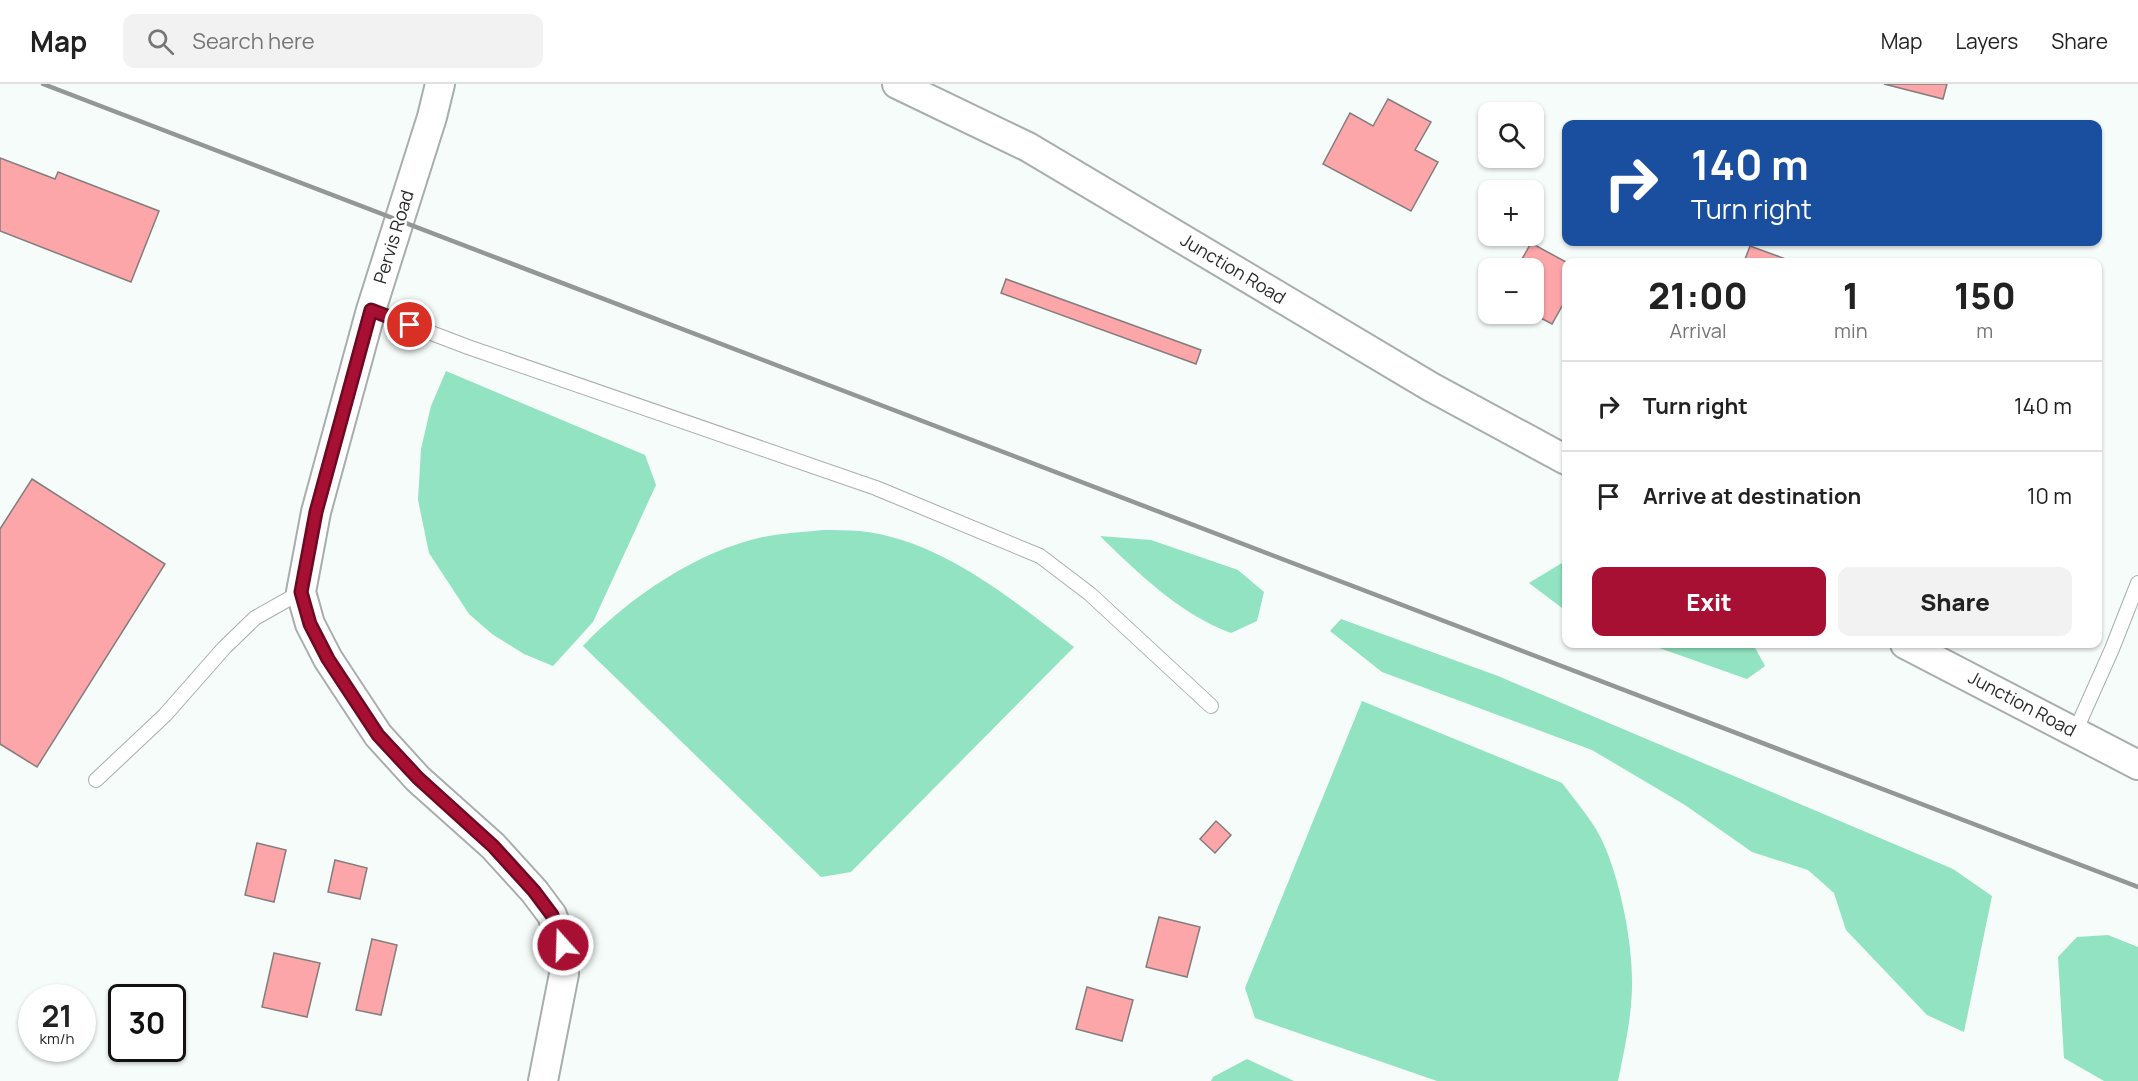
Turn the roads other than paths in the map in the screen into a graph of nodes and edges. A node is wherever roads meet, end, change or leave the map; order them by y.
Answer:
1 (440, 84) edge
2 (897, 84) edge
3 (371, 310) junction
4 (1562, 458) edge
5 (2138, 583) edge
6 (301, 592) junction
7 (1913, 648) edge
8 (1211, 706) dead end
9 (2074, 732) junction
10 (2138, 765) edge
11 (96, 780) dead end
12 (543, 1081) edge

1 - 3 street, Pervis Road
2 - 4 street, Junction Road
3 - 6 street, Pervis Road
3 - 8 lane
5 - 9 lane
6 - 11 lane
6 - 12 street, Pervis Road
7 - 9 street, Junction Road
9 - 10 street, Junction Road

